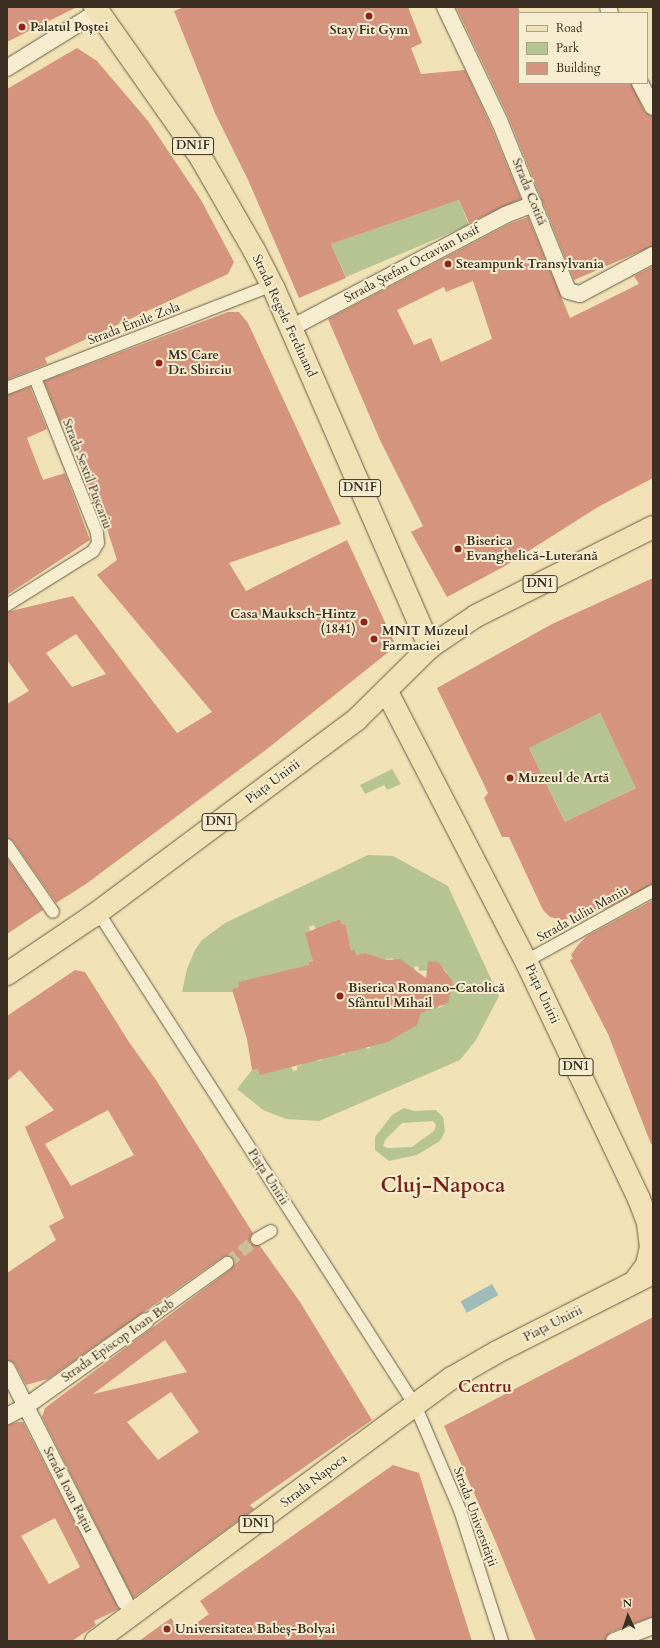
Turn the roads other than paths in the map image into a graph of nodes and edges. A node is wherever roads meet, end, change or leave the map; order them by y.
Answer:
1 (445, 7) edge
2 (101, 10) edge
3 (7, 68) edge
4 (641, 84) edge
5 (653, 107) edge
6 (534, 204) junction
7 (653, 255) edge
8 (272, 285) junction
9 (291, 328) junction
10 (35, 378) junction
11 (7, 388) edge
12 (653, 528) edge
13 (7, 606) edge
14 (430, 647) junction
15 (387, 692) junction
16 (7, 845) edge
17 (653, 891) edge
18 (53, 912) dead end
19 (95, 914) junction
20 (526, 961) junction
21 (7, 974) edge
22 (270, 1231) dead end
23 (257, 1239) tunnel mouth
24 (227, 1263) tunnel mouth
25 (644, 1278) edge
26 (146, 1321) joint
27 (7, 1369) edge
28 (415, 1405) junction
29 (25, 1406) junction
30 (7, 1416) edge
31 (127, 1606) dead end
32 (653, 1626) edge
33 (96, 1641) edge
34 (502, 1641) edge
35 (614, 1641) edge

1 - 6 street, Strada Cotită
2 - 3 street
2 - 8 main road, Strada Regele Ferdinand / DN1F
4 - 5 street
6 - 7 street, Strada Cotită
6 - 9 street, Strada Ștefan Octavian Iosif
8 - 9 main road, Strada Regele Ferdinand / DN1F
8 - 10 street, Strada Émile Zola
9 - 14 main road, Strada Regele Ferdinand / DN1F
10 - 11 street, Strada Émile Zola
10 - 13 street, Strada Sextil Pușcariu
12 - 14 main road, DN1
14 - 15 main road, Piața Unirii / DN1
15 - 19 main road, Piața Unirii / DN1
15 - 20 main road, Piața Unirii / DN1
16 - 18 street
17 - 20 street, Strada Iuliu Maniu
19 - 21 main road, DN1
19 - 28 street, Piața Unirii
20 - 25 main road, Piața Unirii / DN1
22 - 23 street
24 - 26 street, Strada Episcop Ioan Bob
25 - 28 main road, Piața Unirii / DN1
26 - 29 street, Strada Episcop Ioan Bob
27 - 29 street, Strada Ioan Rațiu
28 - 33 main road, Strada Napoca / DN1
28 - 34 street, Strada Universității
29 - 30 street, Strada Episcop Ioan Bob
29 - 31 street, Strada Ioan Rațiu
32 - 35 street

